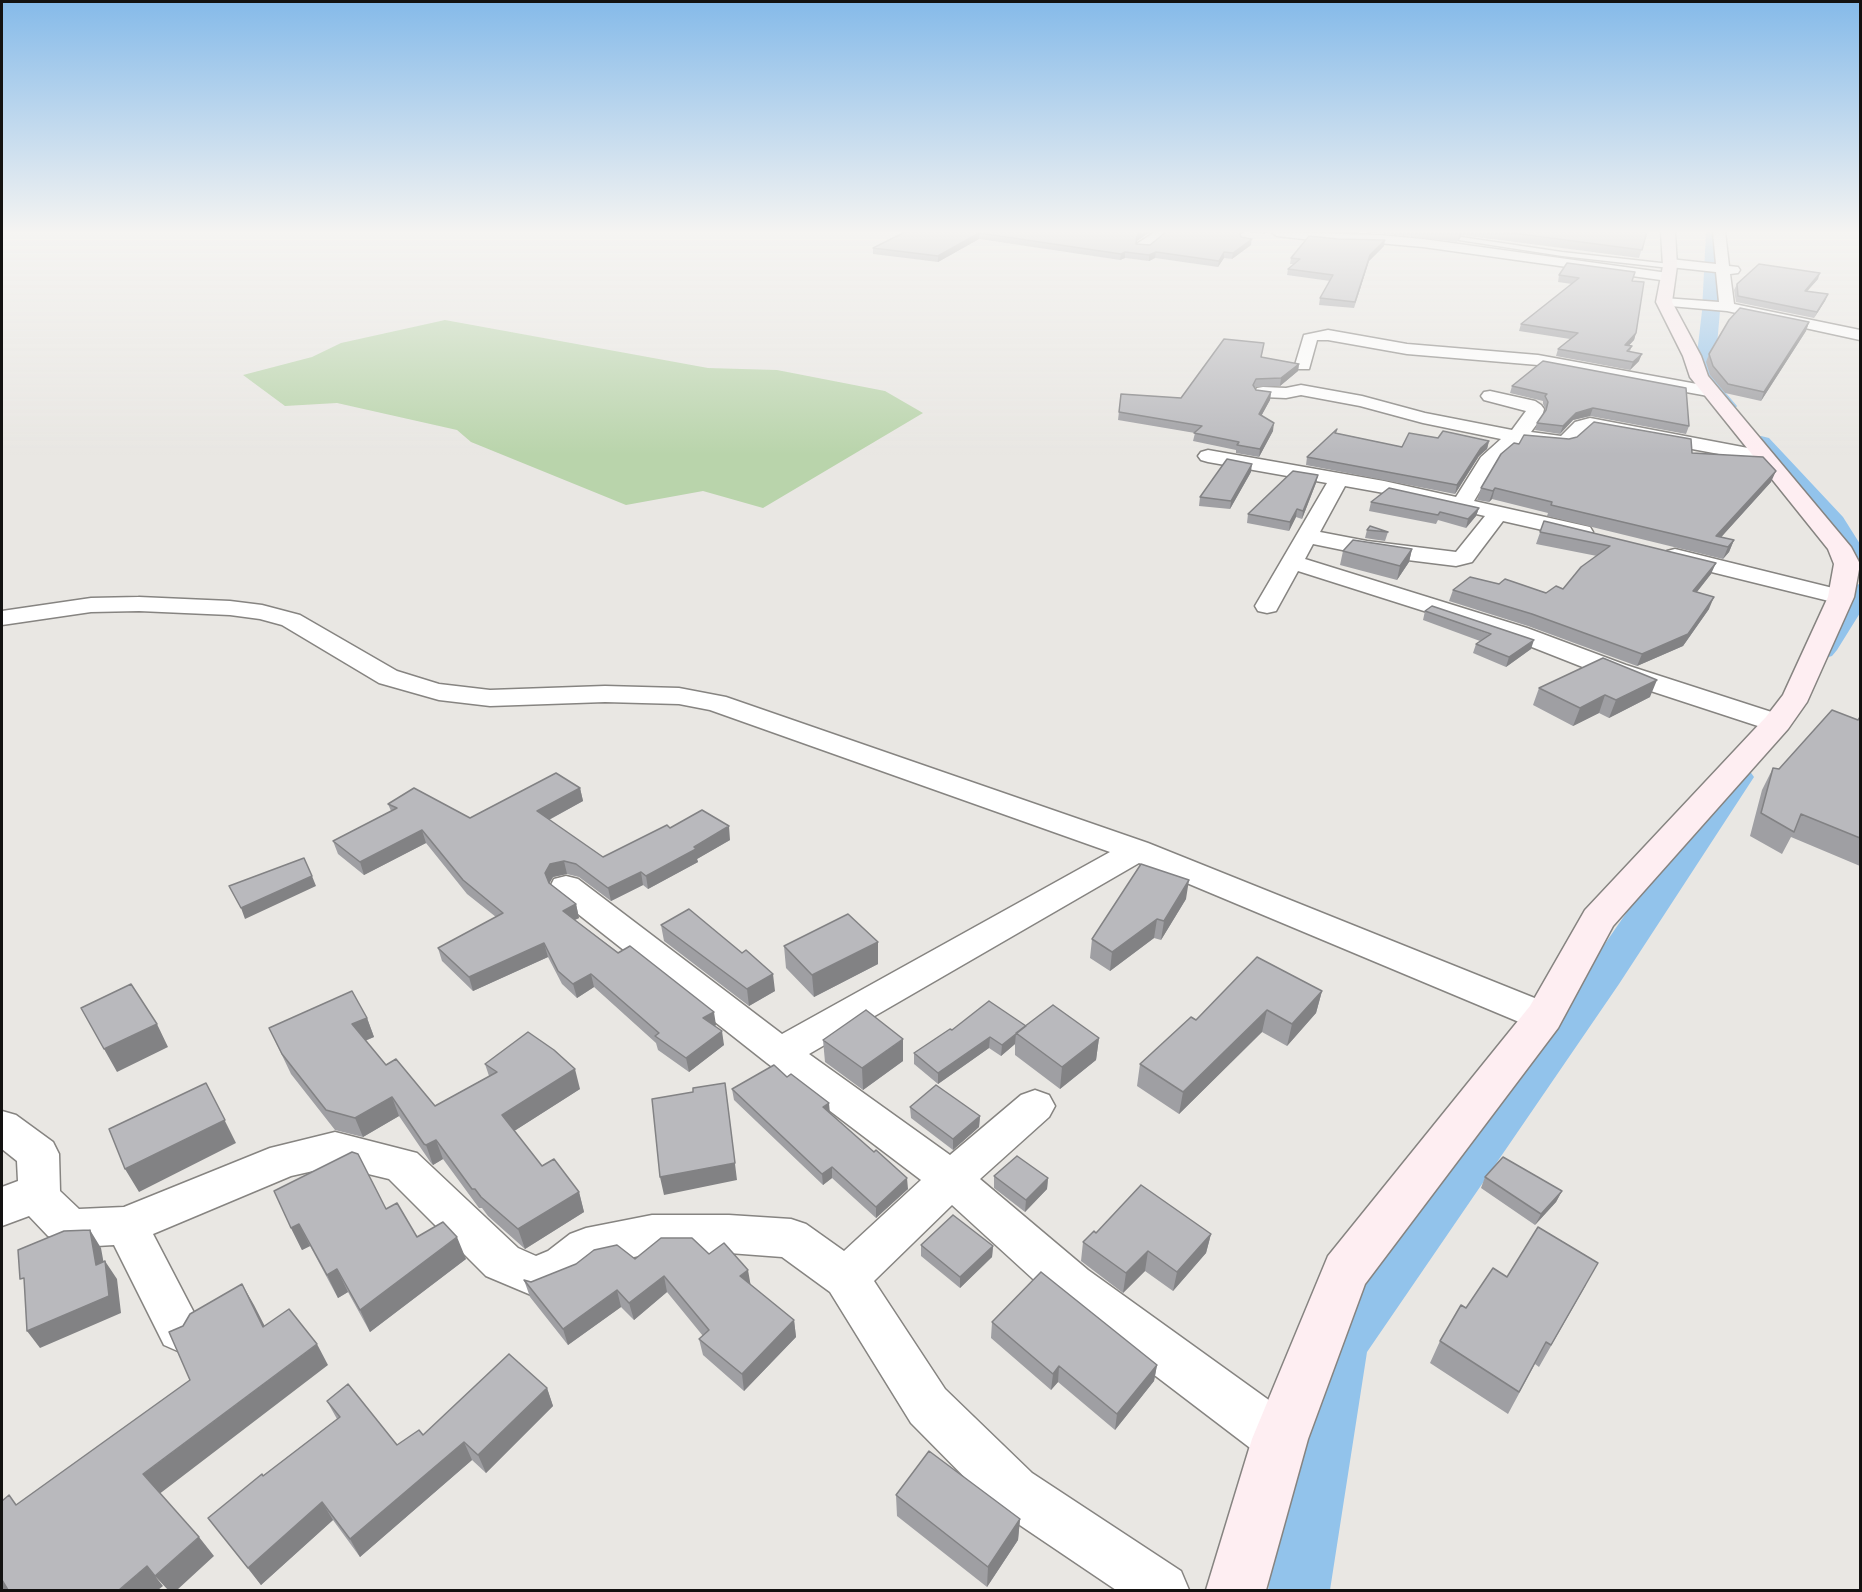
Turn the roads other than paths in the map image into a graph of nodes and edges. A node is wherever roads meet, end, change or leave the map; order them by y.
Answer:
1 (1682, 306) edge
2 (1728, 307) edge
3 (1860, 335) edge
4 (1303, 365) dead end
5 (1708, 391) junction
6 (1263, 392) edge
7 (1490, 396) dead end
8 (1517, 437) junction
9 (1208, 456) dead end
10 (1762, 456) junction
11 (1339, 479) junction
12 (1462, 504) junction
13 (1498, 512) junction
14 (1307, 536) junction
15 (1602, 538) edge
16 (1659, 552) edge
17 (1292, 562) junction
18 (1841, 597) junction
19 (1267, 606) dead end
20 (2, 618) edge
21 (1777, 723) junction
22 (1137, 850) junction
23 (566, 887) dead end
24 (1544, 1017) junction
25 (780, 1053) junction
26 (1035, 1106) dead end
27 (2, 1127) edge
28 (951, 1179) junction
29 (20, 1203) edge
30 (126, 1226) junction
31 (846, 1278) junction
32 (180, 1330) edge
33 (1280, 1439) junction
34 (1162, 1590) edge
35 (1236, 1590) edge

1 - 5 main road
2 - 3 street
4 - 5 street
5 - 10 main road
6 - 8 street
7 - 8 street
8 - 10 street
8 - 12 street
9 - 11 street
10 - 18 main road
11 - 12 street
11 - 14 street
12 - 13 street
13 - 14 street
13 - 15 street
14 - 17 street
16 - 18 street
17 - 19 street
17 - 21 street
18 - 21 main road
20 - 22 street
21 - 24 main road
22 - 24 street
22 - 25 street
23 - 25 street
24 - 33 main road
25 - 28 street
26 - 28 street
27 - 29 street
28 - 31 street
28 - 33 street
29 - 30 street
30 - 31 street
30 - 32 street
31 - 34 street
33 - 35 main road

